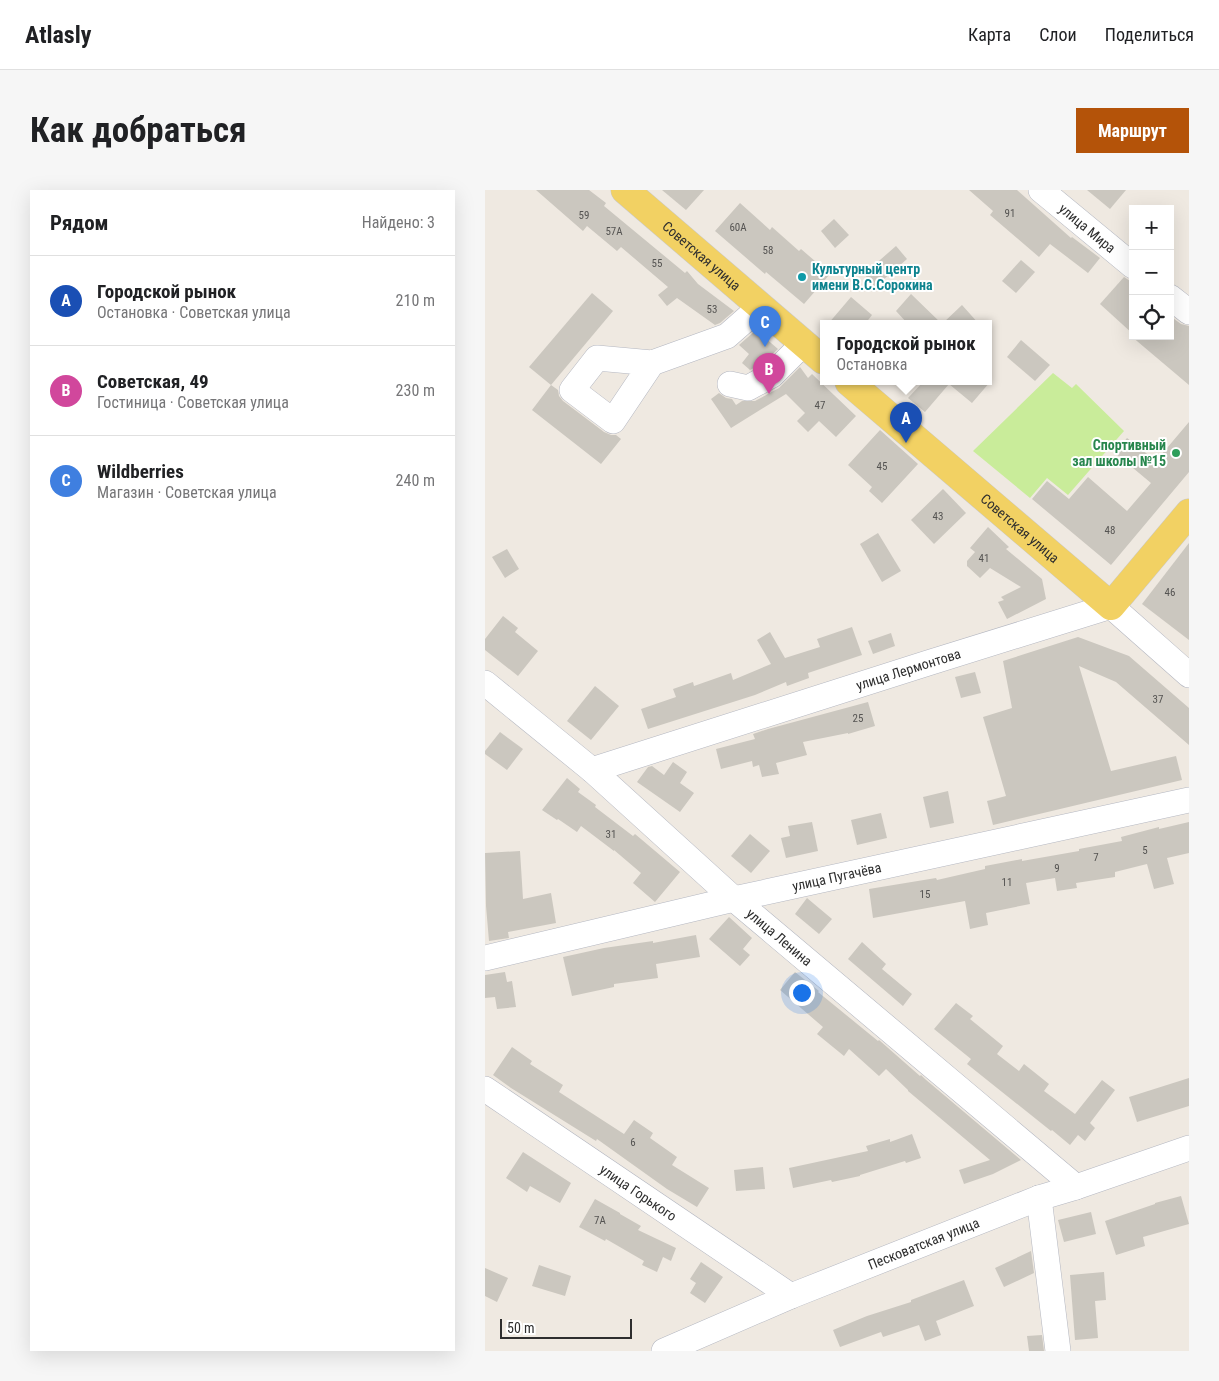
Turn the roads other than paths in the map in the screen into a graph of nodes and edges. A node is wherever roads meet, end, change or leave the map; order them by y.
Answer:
1 (625, 190) edge
2 (1041, 190) edge
3 (1129, 263) edge
4 (1174, 300) edge
5 (761, 306) junction
6 (1189, 312) edge
7 (814, 351) edge
8 (652, 363) dead end
9 (730, 384) dead end
10 (853, 385) edge
11 (1189, 513) edge
12 (1111, 606) junction
13 (1189, 675) edge
14 (485, 684) edge
15 (592, 770) junction
16 (1189, 800) edge
17 (734, 899) junction
18 (485, 958) edge
19 (485, 1089) edge
20 (1189, 1148) edge
21 (1076, 1187) junction
22 (1039, 1198) junction
23 (791, 1296) junction
24 (664, 1351) edge
25 (1059, 1351) edge

1 - 5 main road, Советская улица
2 - 3 street, улица Мира
4 - 6 street
5 - 7 main road, Советская улица
5 - 8 street
7 - 9 street
10 - 12 main road, Советская улица
11 - 12 main road
12 - 13 street, Советская улица
12 - 15 street, улица Лермонтова
14 - 15 street, улица Ленина
15 - 17 street, улица Ленина
16 - 17 street, улица Пугачёва
17 - 18 street, улица Пугачёва
17 - 21 street, улица Ленина
19 - 23 street, улица Горького
20 - 21 street, Песковатская улица
21 - 22 street, Песковатская улица
22 - 23 street, Песковатская улица
22 - 25 street
23 - 24 street, Песковатская улица

